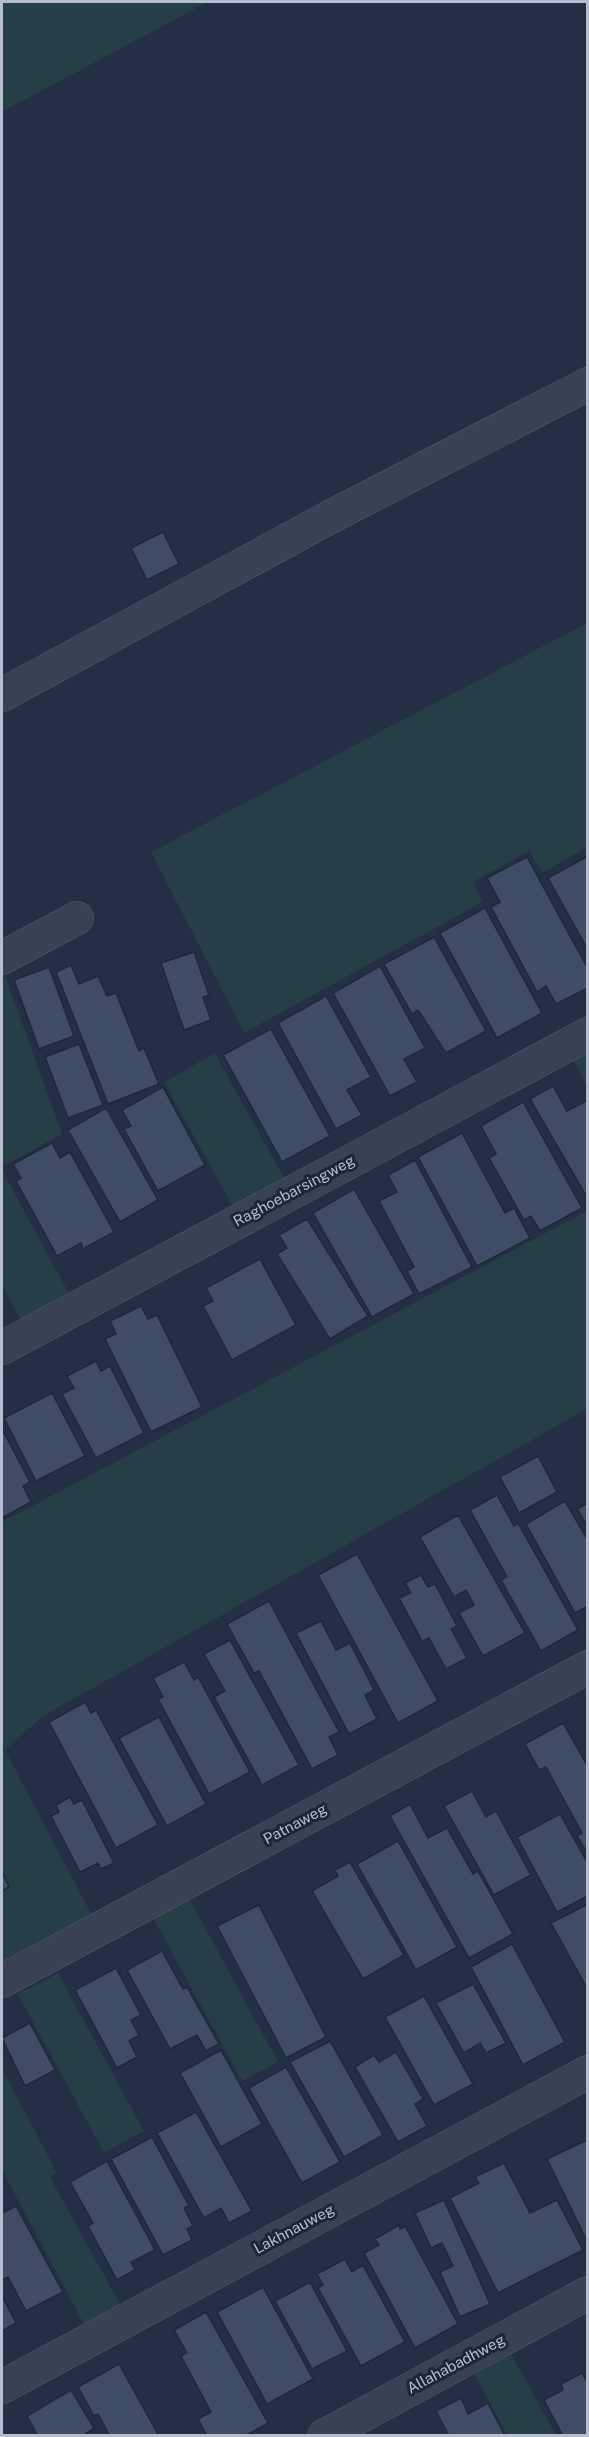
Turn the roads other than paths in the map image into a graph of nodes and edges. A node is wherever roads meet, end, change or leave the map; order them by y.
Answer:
1 (588, 384) edge
2 (2, 695) edge
3 (77, 918) dead end
4 (2, 958) edge
5 (588, 1034) edge
6 (2, 1347) edge
7 (588, 1667) edge
8 (2, 1981) edge
9 (588, 2072) edge
10 (588, 2293) edge
11 (2, 2386) edge
12 (324, 2436) edge

1 - 2 street
3 - 4 street
5 - 6 street, Raghoebarsingweg
7 - 8 street, Patnaweg
9 - 11 street, Lakhnauweg
10 - 12 street, Allahabadhweg

